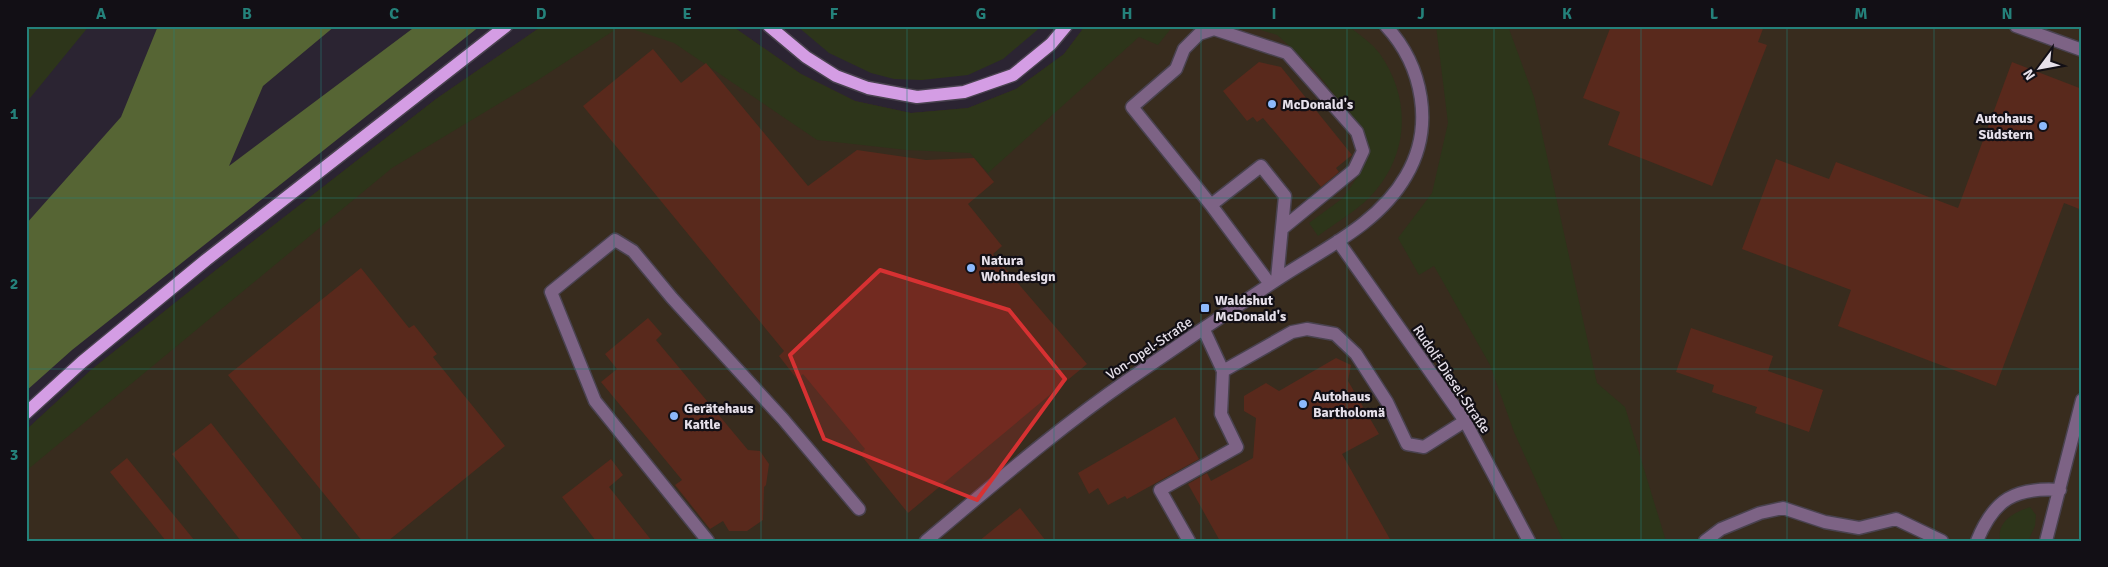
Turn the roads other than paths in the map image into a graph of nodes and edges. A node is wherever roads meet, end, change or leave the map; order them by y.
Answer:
1 (506, 26) edge
2 (1066, 26) edge
3 (1386, 26) edge
4 (2016, 26) edge
5 (771, 27) edge
6 (2082, 50) edge
7 (1211, 205) junction
8 (1283, 228) junction
9 (1338, 240) junction
10 (1273, 281) junction
11 (1204, 330) junction
12 (1223, 371) junction
13 (2082, 400) edge
14 (26, 413) edge
15 (1465, 421) junction
16 (2060, 490) junction
17 (859, 510) dead end
18 (708, 541) edge
19 (926, 541) edge
20 (1189, 541) edge
21 (1529, 541) edge
22 (1705, 541) edge
23 (1942, 541) edge
24 (1977, 541) edge
25 (2046, 541) edge

1 - 14 main road
2 - 5 main road
3 - 9 street, Von-Opel-Straße
4 - 6 street
7 - 8 street
7 - 8 street
7 - 10 street
8 - 10 street
9 - 10 street, Von-Opel-Straße
9 - 15 street, Rudolf-Diesel-Straße
10 - 11 street, Von-Opel-Straße
11 - 12 street
11 - 19 street, Von-Opel-Straße
12 - 15 street
12 - 20 street
13 - 16 street
15 - 21 street, Rudolf-Diesel-Straße
16 - 24 street
16 - 25 street
17 - 18 street
22 - 23 street

